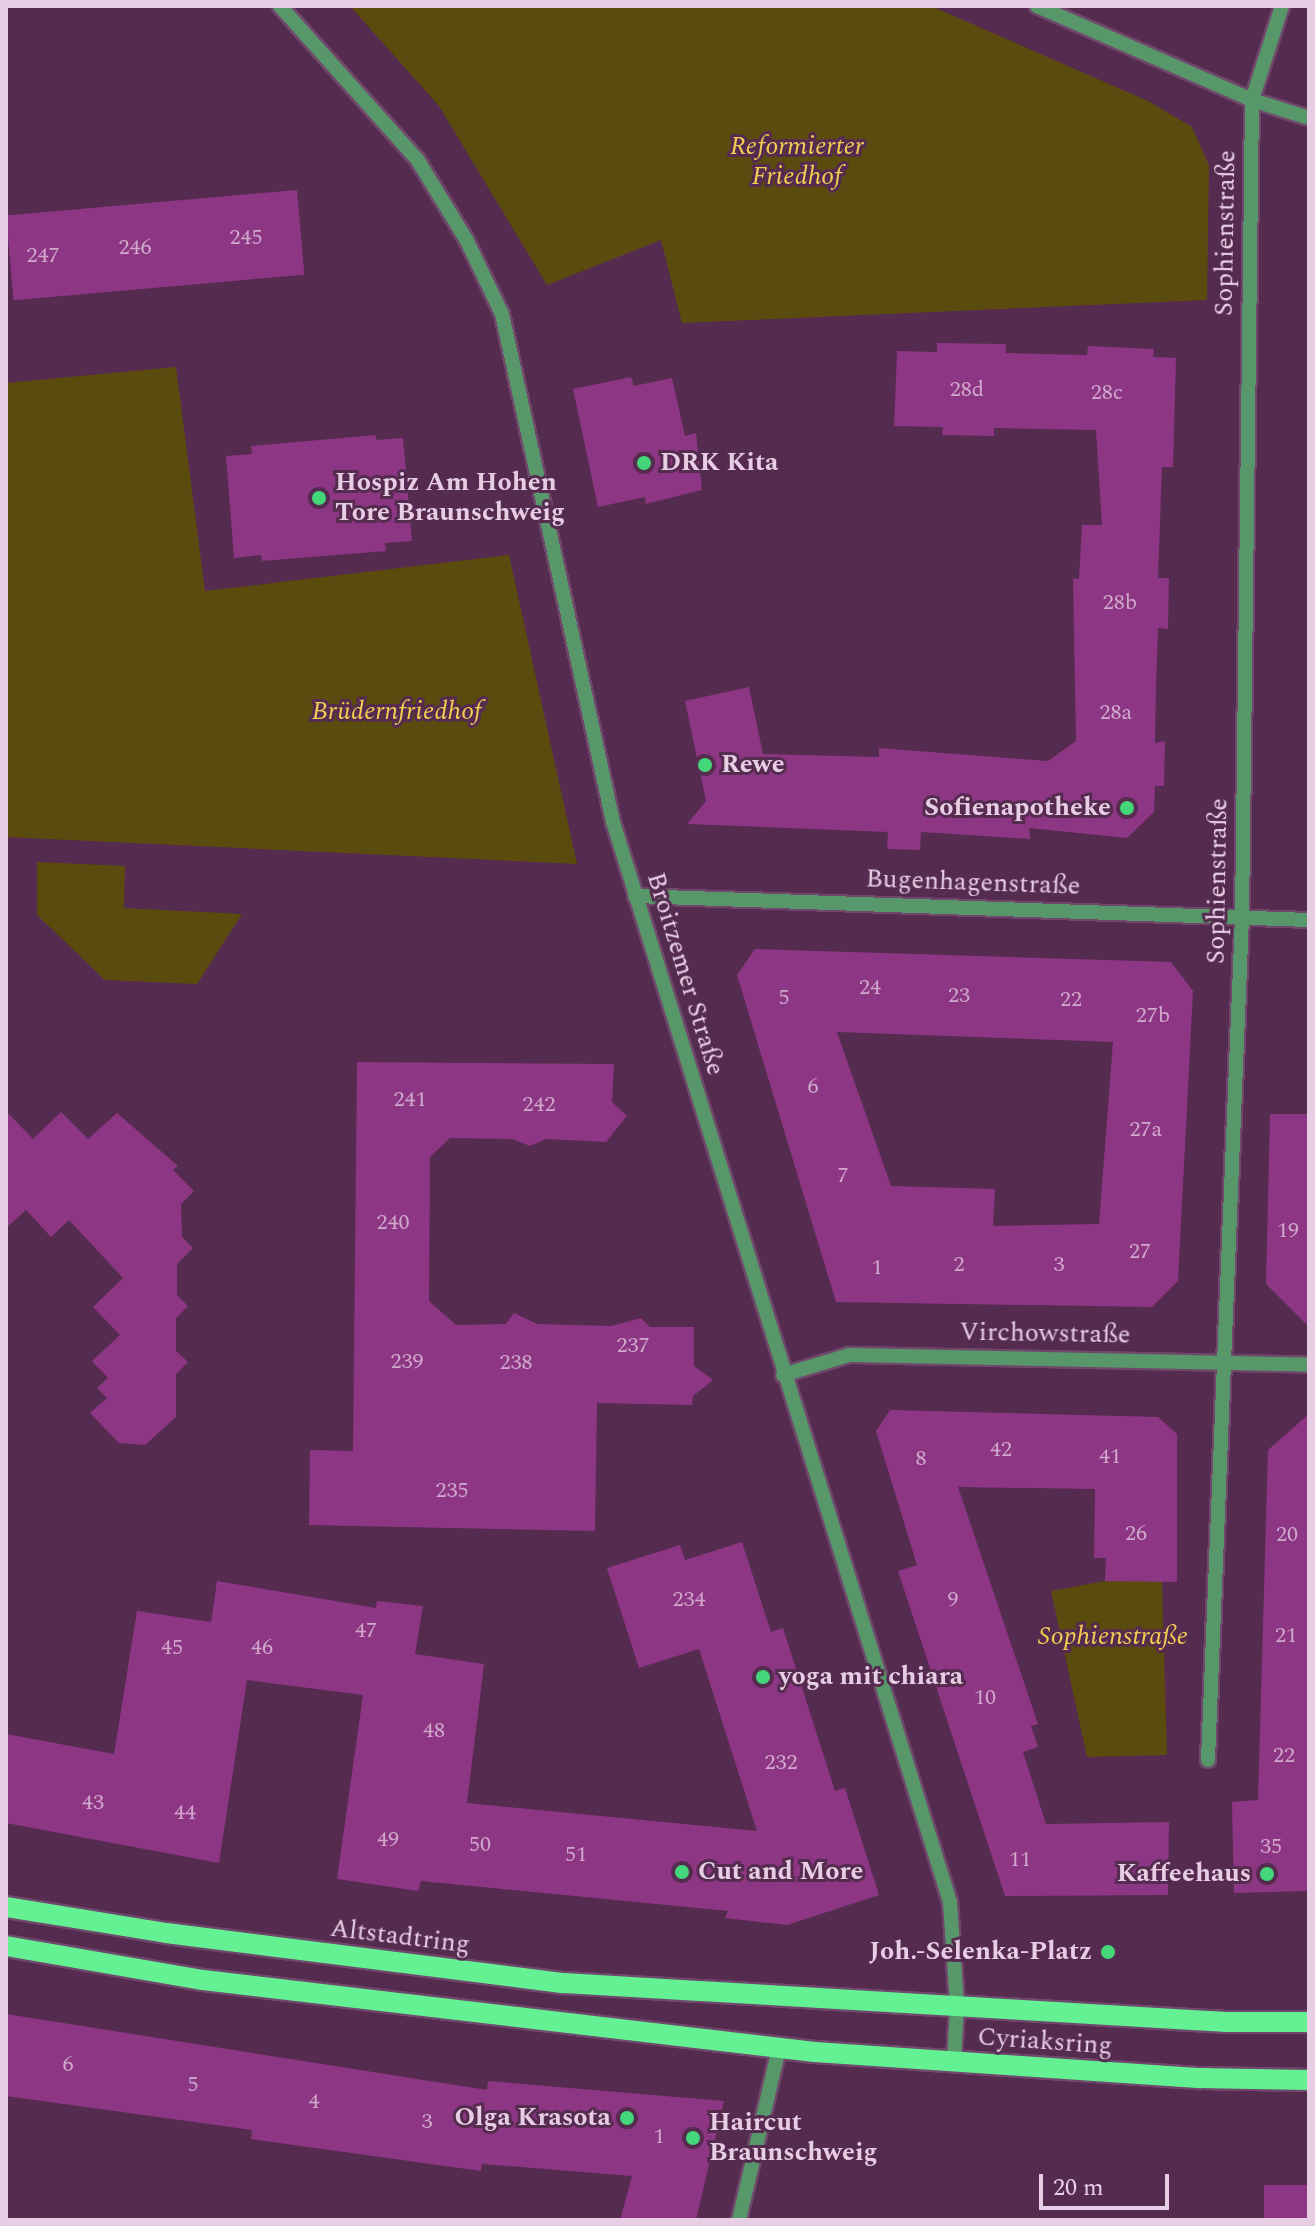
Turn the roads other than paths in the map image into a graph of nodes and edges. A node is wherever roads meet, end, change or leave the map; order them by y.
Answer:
1 (280, 6) edge
2 (1037, 6) edge
3 (1282, 6) edge
4 (1252, 100) junction
5 (1309, 118) edge
6 (635, 896) junction
7 (1242, 918) junction
8 (1309, 920) edge
9 (1227, 1362) junction
10 (1309, 1365) edge
11 (783, 1375) junction
12 (1208, 1760) dead end
13 (6, 1907) edge
14 (6, 1946) edge
15 (790, 1994) joint
16 (957, 2006) junction
17 (1309, 2022) edge
18 (779, 2048) junction
19 (954, 2062) junction
20 (1309, 2080) edge
21 (739, 2220) edge

1 - 6 street, Broitzemer Straße
2 - 4 street
3 - 4 street, Sophienstraße
4 - 5 street
4 - 7 street, Sophienstraße
6 - 7 street, Bugenhagenstraße
6 - 11 street, Broitzemer Straße
7 - 8 street, Bugenhagenstraße
7 - 9 street, Sophienstraße
9 - 10 street, Virchowstraße
9 - 11 street, Virchowstraße
9 - 12 street, Sophienstraße
11 - 16 street, Broitzemer Straße
13 - 15 main road, Altstadtring
14 - 18 main road
15 - 16 main road, Cyriaksring
16 - 17 main road, Cyriaksring
16 - 19 street, Broitzemer Straße
18 - 19 main road, Cyriaksring
18 - 21 street
19 - 20 main road, Cyriaksring

